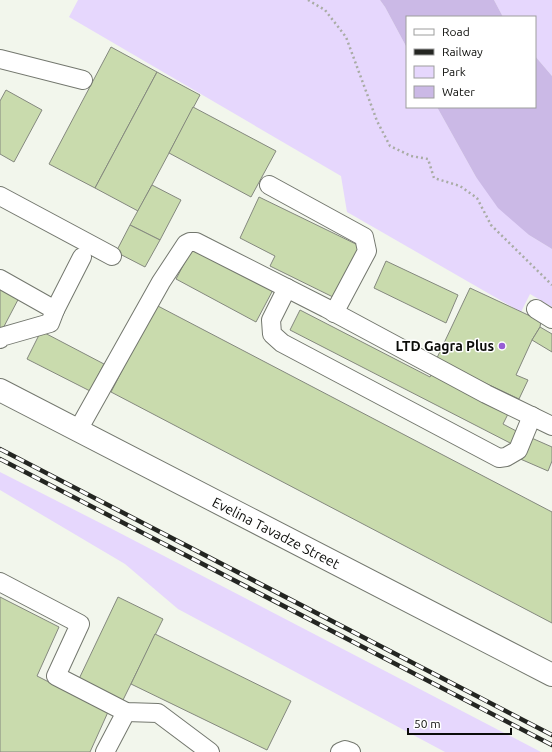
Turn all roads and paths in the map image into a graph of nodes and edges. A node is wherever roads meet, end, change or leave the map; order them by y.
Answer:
1 (308, 0) edge
2 (0, 59) edge
3 (83, 80) dead end
4 (269, 185) dead end
5 (0, 196) edge
6 (112, 256) dead end
7 (82, 257) dead end
8 (0, 279) edge
9 (552, 285) edge
10 (287, 288) junction
11 (536, 309) dead end
12 (55, 310) junction
13 (334, 313) junction
14 (552, 319) edge
15 (0, 339) edge
16 (0, 390) edge
17 (532, 416) junction
18 (552, 426) edge
19 (78, 430) junction
20 (0, 582) edge
21 (552, 675) edge
22 (126, 712) junction
23 (105, 752) edge
24 (210, 752) edge
25 (340, 752) edge
26 (351, 752) edge

1 - 9 path
2 - 3 lane
4 - 13 lane
5 - 6 lane
7 - 12 lane
8 - 12 lane
10 - 13 lane
10 - 17 lane
10 - 19 lane
11 - 14 lane
12 - 15 lane
13 - 17 lane
16 - 19 main road, Evelina Tavadze Street
17 - 18 lane
19 - 21 main road, Evelina Tavadze Street
20 - 22 lane
22 - 23 lane
22 - 24 lane
25 - 26 lane

